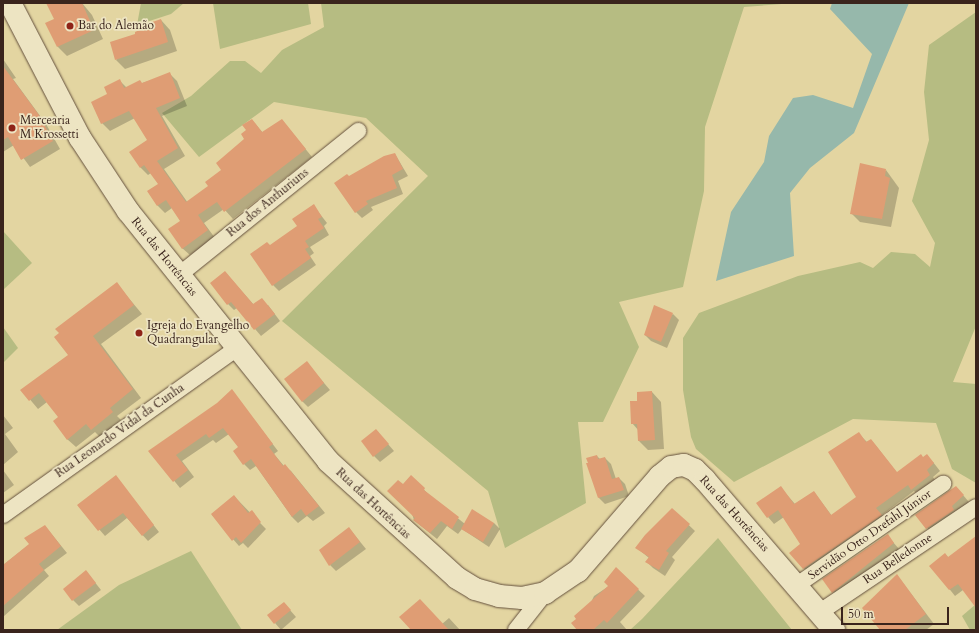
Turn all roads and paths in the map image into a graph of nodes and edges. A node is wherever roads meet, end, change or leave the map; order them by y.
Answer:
1 (10, 3) edge
2 (358, 131) dead end
3 (178, 275) junction
4 (237, 348) junction
5 (943, 484) dead end
6 (976, 507) edge
7 (3, 515) edge
8 (797, 586) junction
9 (545, 593) junction
10 (820, 612) junction
11 (516, 630) edge
12 (834, 630) edge

1 - 3 street, Rua das Hortências
2 - 3 street, Rua dos Anthuriuns
3 - 4 street, Rua das Hortências
4 - 7 street, Rua Leonardo Vidal da Cunha
4 - 9 street, Rua das Hortências
5 - 8 street, Servidão Otto Drefahl Júnior
6 - 10 street, Rua Belledonne
8 - 9 street, Rua das Hortências
8 - 10 street, Rua das Hortências
9 - 11 street
10 - 12 street, Rua das Hortências

